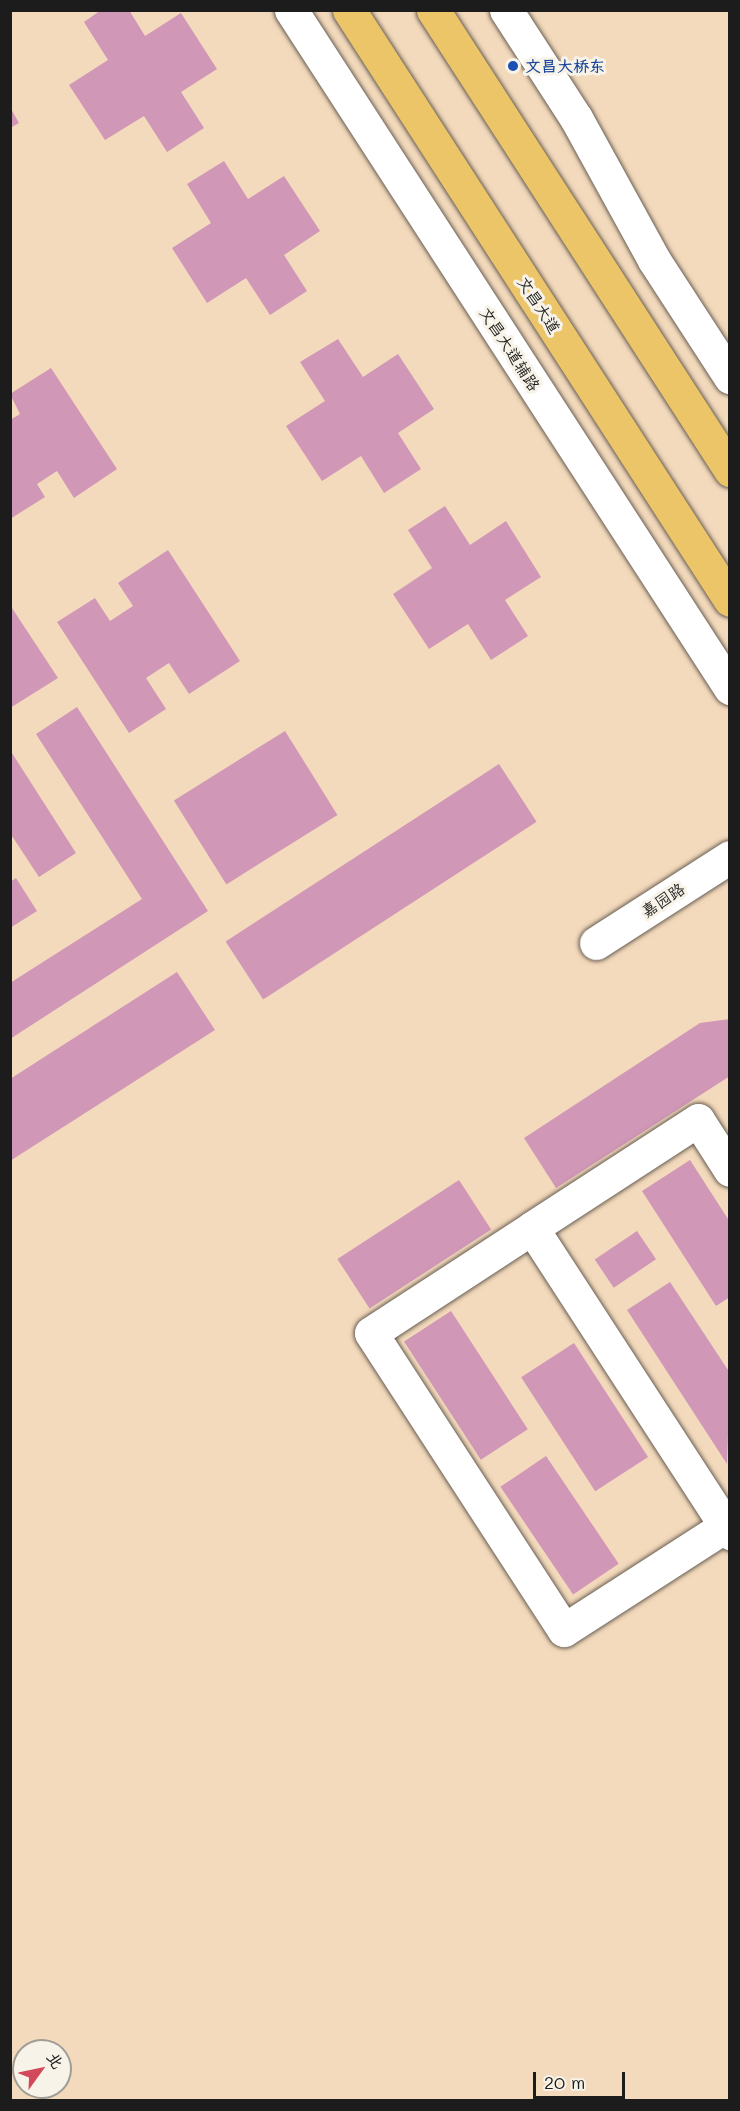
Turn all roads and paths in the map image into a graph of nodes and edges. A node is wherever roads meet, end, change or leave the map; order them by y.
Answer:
1 (291, 10) edge
2 (349, 10) edge
3 (433, 10) edge
4 (506, 10) edge
5 (729, 377) edge
6 (729, 470) edge
7 (729, 600) edge
8 (729, 688) edge
9 (729, 857) edge
10 (596, 943) dead end
11 (729, 1170) edge
12 (532, 1228) junction
13 (728, 1527) edge

1 - 8 street, 文昌大道辅路
2 - 7 main road, 文昌大道
3 - 6 main road
4 - 5 street
9 - 10 street, 嘉园路
11 - 12 street
12 - 13 street
12 - 13 street

